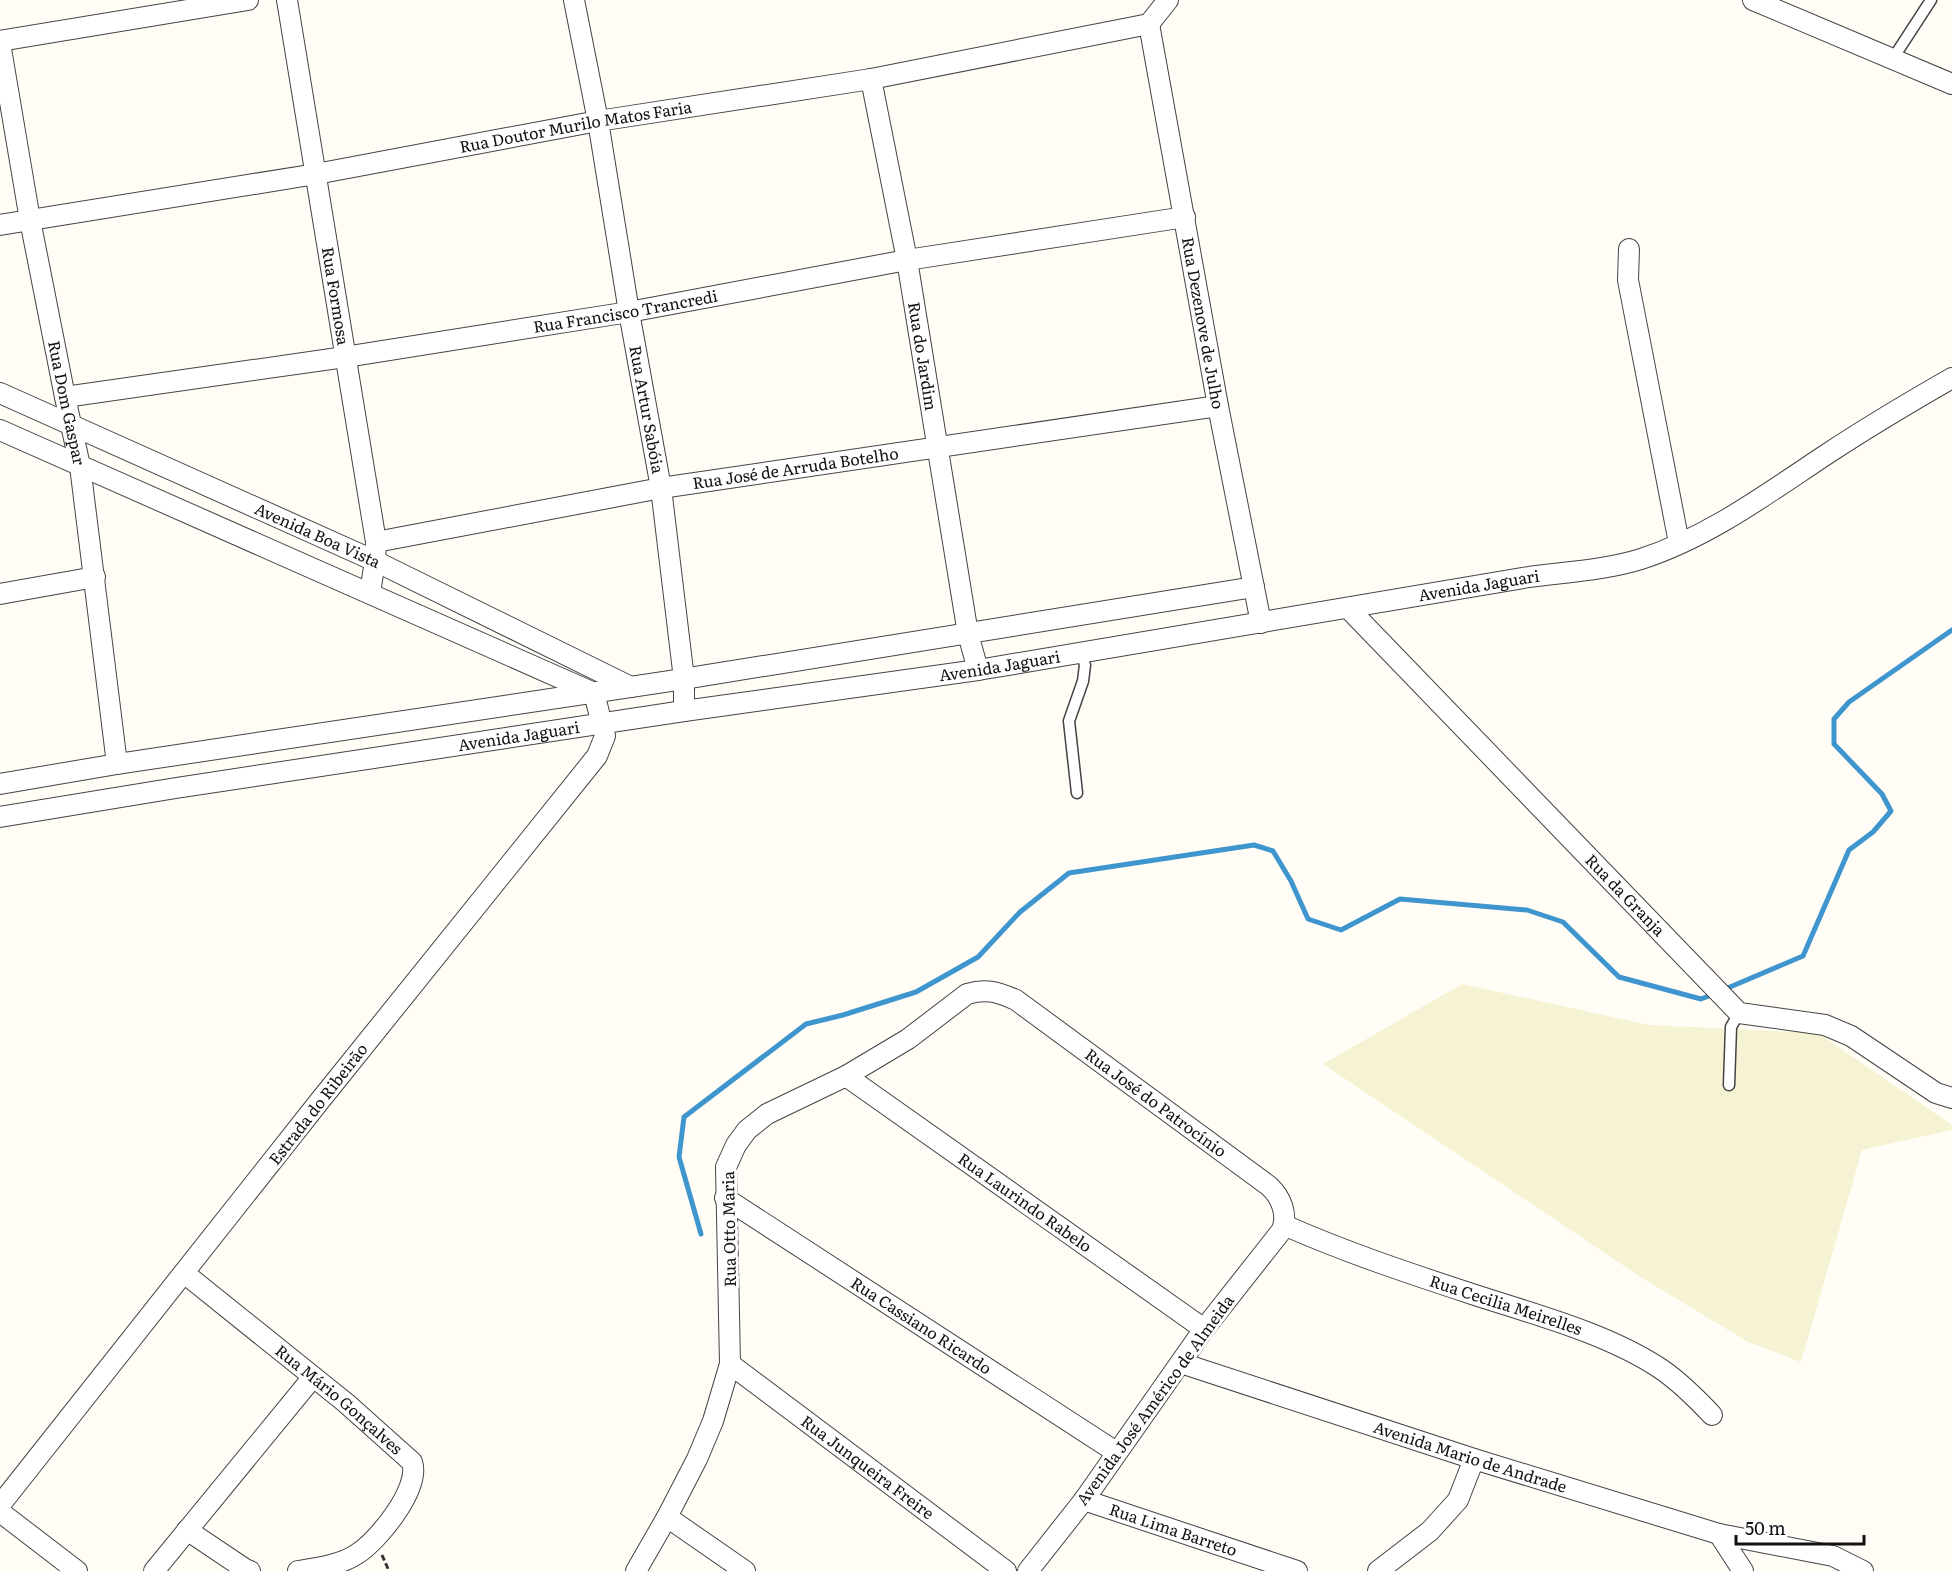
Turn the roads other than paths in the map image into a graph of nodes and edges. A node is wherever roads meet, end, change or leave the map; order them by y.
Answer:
1 (248, 0) edge
2 (287, 0) edge
3 (574, 0) edge
4 (1168, 0) edge
5 (1753, 0) edge
6 (1931, 0) edge
7 (1149, 24) junction
8 (0, 42) edge
9 (1892, 60) junction
10 (871, 79) junction
11 (1952, 84) edge
12 (598, 121) junction
13 (316, 174) junction
14 (1185, 217) junction
15 (30, 220) junction
16 (0, 225) edge
17 (1629, 249) dead end
18 (907, 260) junction
19 (629, 312) junction
20 (345, 357) junction
21 (1952, 378) edge
22 (0, 393) edge
23 (64, 397) junction
24 (1218, 406) junction
25 (72, 425) junction
26 (0, 429) edge
27 (938, 446) junction
28 (80, 466) junction
29 (661, 488) junction
30 (1679, 543) junction
31 (375, 551) junction
32 (95, 577) junction
33 (1254, 587) junction
34 (370, 593) junction
35 (0, 594) edge
36 (1348, 608) junction
37 (1261, 623) junction
38 (968, 634) junction
39 (1081, 653) junction
40 (978, 670) junction
41 (684, 679) junction
42 (631, 687) junction
43 (594, 693) junction
44 (684, 711) junction
45 (602, 724) junction
46 (117, 764) junction
47 (0, 784) edge
48 (1077, 794) dead end
49 (0, 817) edge
50 (1001, 993) joint
51 (1736, 1010) junction
52 (846, 1076) junction
53 (1729, 1085) dead end
54 (1952, 1098) edge
55 (725, 1198) junction
56 (1283, 1227) junction
57 (184, 1273) junction
58 (1204, 1329) junction
59 (1181, 1363) junction
60 (730, 1364) junction
61 (313, 1377) junction
62 (1712, 1415) dead end
63 (1116, 1452) junction
64 (1474, 1459) junction
65 (1084, 1500) junction
66 (0, 1505) edge
67 (0, 1512) edge
68 (667, 1517) junction
69 (187, 1530) junction
70 (1719, 1534) junction
71 (77, 1571) edge
72 (154, 1571) edge
73 (250, 1571) edge
74 (298, 1571) edge
75 (636, 1571) edge
76 (745, 1571) edge
77 (1006, 1571) edge
78 (1028, 1571) edge
79 (1297, 1571) edge
80 (1378, 1571) edge
81 (1743, 1571) edge
82 (1863, 1571) edge

1 - 8 street
2 - 13 street, Rua Formosa
3 - 12 street, Rua Artur Sabóia
4 - 7 street
5 - 9 street
6 - 9 lane
7 - 10 street, Rua Doutor Murilo Matos Faria
7 - 14 street, Rua Dezenove de Julho
8 - 15 street, Rua Dom Gaspar
9 - 11 street
10 - 12 street, Rua Doutor Murilo Matos Faria
10 - 18 street, Rua do Jardim
12 - 13 street, Rua Doutor Murilo Matos Faria
12 - 19 street, Rua Artur Sabóia
13 - 15 street, Rua Doutor Murilo Matos Faria
13 - 20 street, Rua Formosa
14 - 18 street, Rua Francisco Trancredi
14 - 24 street, Rua Dezenove de Julho
15 - 16 street, Rua Doutor Murilo Matos Faria
15 - 23 street, Rua Dom Gaspar
17 - 30 street
18 - 19 street, Rua Francisco Trancredi
18 - 27 street, Rua do Jardim
19 - 20 street, Rua Francisco Trancredi
19 - 29 street, Rua Artur Sabóia
20 - 23 street, Rua Francisco Trancredi
20 - 31 street, Rua Formosa
21 - 30 street, Avenida Jaguari
22 - 25 street, Avenida Boa Vista
23 - 25 street, Rua Dom Gaspar
24 - 27 street, Rua José de Arruda Botelho
24 - 33 street, Rua Dezenove de Julho
25 - 28 street, Rua Dom Gaspar
25 - 31 street, Avenida Boa Vista
26 - 28 street, Avenida Boa Vista
27 - 29 street, Rua José de Arruda Botelho
27 - 38 street, Rua do Jardim
28 - 32 street, Rua Dom Gaspar
28 - 34 street, Avenida Boa Vista
29 - 31 street, Rua José de Arruda Botelho
29 - 41 street, Rua Artur Sabóia
30 - 36 street, Avenida Jaguari
31 - 34 street, Rua Formosa
31 - 42 street, Avenida Boa Vista
32 - 35 street
32 - 46 street, Rua Dom Gaspar
33 - 37 street, Rua Dezenove de Julho
33 - 38 street, Avenida Jaguari
34 - 43 street, Avenida Boa Vista
36 - 37 street, Avenida Jaguari
36 - 51 street, Rua da Granja
37 - 39 street, Avenida Jaguari
38 - 40 street, Rua do Jardim
38 - 41 street, Avenida Jaguari
39 - 40 street, Avenida Jaguari
39 - 48 lane
40 - 44 street, Avenida Jaguari
41 - 42 street, Avenida Jaguari
41 - 44 street, Rua Artur Sabóia
42 - 43 street, Avenida Jaguari
43 - 45 street, Estrada do Ribeirão
43 - 46 street, Avenida Jaguari
44 - 45 street, Avenida Jaguari
45 - 49 street, Avenida Jaguari
45 - 57 street, Estrada do Ribeirão
46 - 47 street, Avenida Jaguari
50 - 52 street, Rua Otto Maria
50 - 56 street, Rua José do Patrocínio
51 - 53 lane
51 - 54 street
52 - 55 street, Rua Otto Maria
52 - 58 street, Rua Laurindo Rabelo
55 - 60 street, Rua Otto Maria
55 - 63 street, Rua Cassiano Ricardo
56 - 58 street, Avenida José Américo de Almeida
56 - 62 street, Rua Cecilia Meirelles
57 - 61 street, Rua Mário Gonçalves
57 - 66 street, Estrada do Ribeirão
58 - 59 street, Avenida José Américo de Almeida
59 - 63 street, Avenida José Américo de Almeida
59 - 64 street, Avenida Mario de Andrade
60 - 68 street, Rua Otto Maria
60 - 77 street, Rua Junqueira Freire
61 - 69 street
61 - 74 street, Rua Mário Gonçalves
63 - 65 street, Avenida José Américo de Almeida
64 - 70 street, Avenida Mario de Andrade
64 - 80 street
65 - 78 street, Avenida José Américo de Almeida
65 - 79 street, Rua Lima Barreto
67 - 71 street
68 - 75 street, Rua Otto Maria
68 - 76 street
69 - 72 street
69 - 73 street
70 - 81 street
70 - 82 street, Avenida Mario de Andrade

